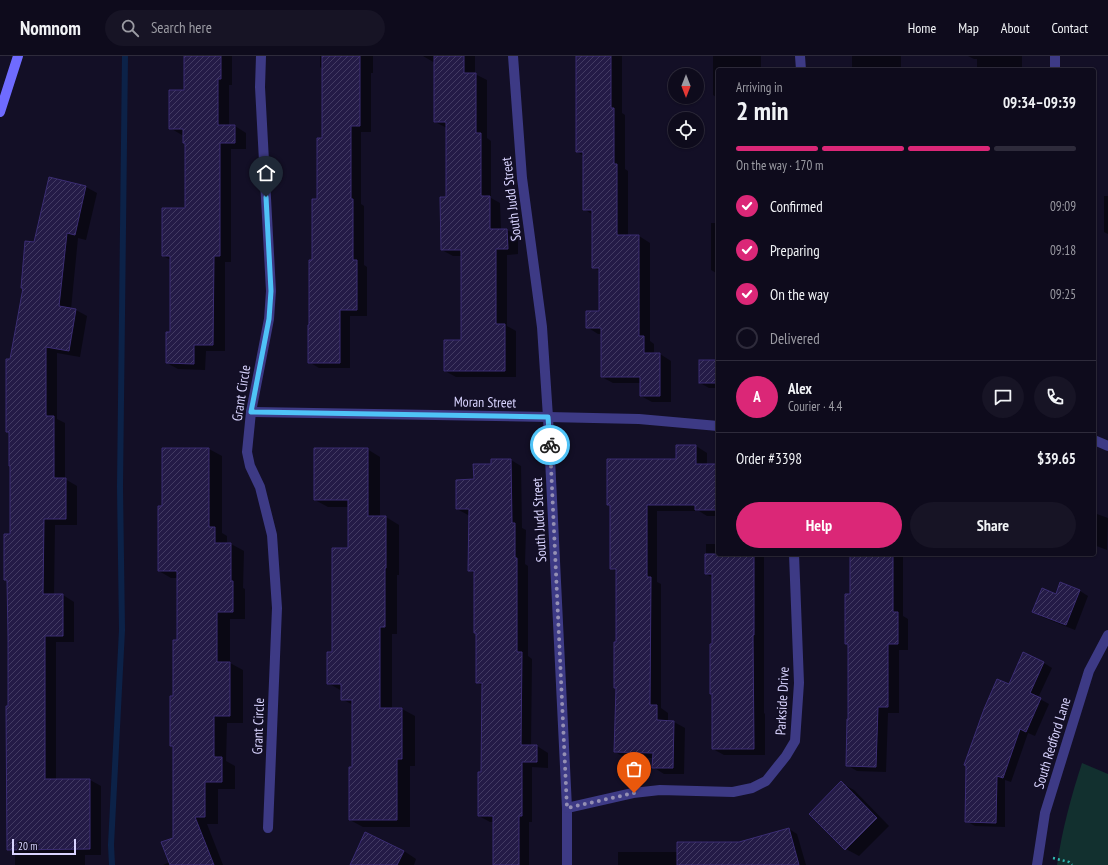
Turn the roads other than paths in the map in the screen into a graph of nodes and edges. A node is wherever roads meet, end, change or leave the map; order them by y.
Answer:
1 (18, 56) edge
2 (261, 56) edge
3 (513, 56) edge
4 (800, 56) edge
5 (1055, 56) edge
6 (801, 68) edge
7 (1055, 68) edge
8 (0, 112) edge
9 (251, 412) junction
10 (548, 417) junction
11 (716, 426) edge
12 (1096, 441) edge
13 (1108, 446) edge
14 (794, 556) edge
15 (1108, 635) edge
16 (567, 808) junction
17 (268, 828) dead end
18 (567, 865) edge
19 (1037, 865) edge

1 - 8 main road
2 - 9 street, Grant Circle
3 - 10 street, South Judd Street
4 - 6 street
5 - 7 street
9 - 10 street, Moran Street
9 - 17 street, Grant Circle
10 - 11 street, Moran Street
10 - 16 street, South Judd Street
12 - 13 street
14 - 16 street, Parkside Drive
15 - 19 street, South Redford Lane
16 - 18 street, South Judd Street

